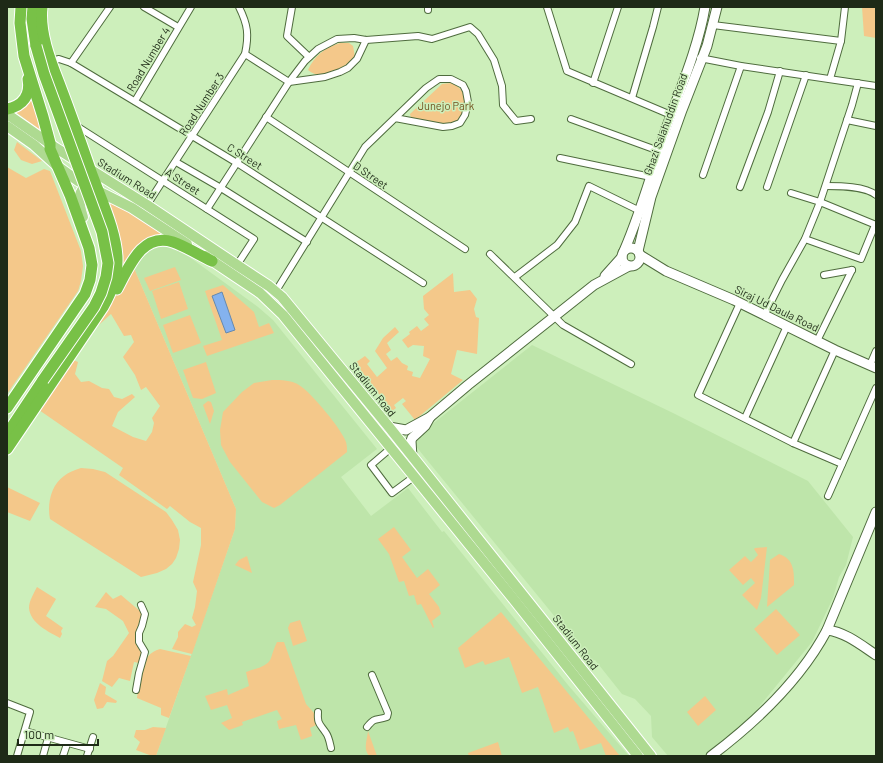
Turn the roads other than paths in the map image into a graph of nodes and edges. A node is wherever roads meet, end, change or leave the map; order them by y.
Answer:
1 (21, 7) edge
2 (27, 7) edge
3 (110, 7) edge
4 (144, 7) edge
5 (190, 7) edge
6 (239, 7) edge
7 (292, 7) edge
8 (547, 7) edge
9 (618, 7) edge
10 (658, 7) edge
11 (706, 7) edge
12 (717, 7) edge
13 (845, 7) edge
14 (40, 8) edge
15 (713, 25) junction
16 (178, 27) junction
17 (366, 40) junction
18 (841, 41) junction
19 (30, 50) junction
20 (245, 54) junction
21 (691, 56) junction
22 (309, 57) junction
23 (702, 58) junction
24 (51, 61) junction
25 (71, 63) junction
26 (741, 66) junction
27 (780, 71) junction
28 (806, 75) junction
29 (830, 79) junction
30 (289, 82) junction
31 (593, 82) junction
32 (858, 83) junction
33 (876, 86) edge
34 (632, 98) junction
35 (135, 101) junction
36 (7, 109) edge
37 (7, 114) edge
38 (671, 115) junction
39 (266, 117) junction
40 (395, 118) junction
41 (531, 119) dead end
42 (571, 119) dead end
43 (847, 120) junction
44 (73, 121) junction
45 (7, 126) edge
46 (876, 126) edge
47 (192, 135) junction
48 (34, 145) junction
49 (52, 147) junction
50 (659, 151) junction
51 (560, 158) dead end
52 (176, 162) junction
53 (237, 162) junction
54 (56, 165) junction
55 (90, 170) junction
56 (350, 173) junction
57 (703, 175) dead end
58 (651, 176) junction
59 (163, 180) junction
60 (826, 186) junction
61 (94, 187) junction
62 (118, 187) junction
63 (740, 187) dead end
64 (767, 187) dead end
65 (221, 188) junction
66 (791, 193) dead end
67 (876, 195) edge
68 (820, 202) junction
69 (147, 205) junction
70 (207, 209) junction
71 (640, 211) junction
72 (322, 217) junction
73 (875, 225) edge
74 (805, 239) junction
75 (307, 242) junction
76 (89, 248) junction
77 (465, 249) dead end
78 (639, 253) junction
79 (490, 254) dead end
80 (623, 254) junction
81 (212, 262) junction
82 (237, 265) junction
83 (632, 265) junction
84 (666, 271) junction
85 (824, 275) dead end
86 (515, 277) junction
87 (601, 280) junction
88 (423, 282) dead end
89 (276, 291) junction
90 (740, 303) junction
91 (104, 304) junction
92 (765, 314) junction
93 (554, 316) junction
94 (787, 326) junction
95 (818, 341) junction
96 (835, 350) junction
97 (876, 351) edge
98 (631, 364) dead end
99 (873, 366) edge
100 (40, 378) junction
101 (876, 388) edge
102 (7, 408) edge
103 (430, 417) junction
104 (745, 418) junction
105 (7, 422) edge
106 (389, 427) junction
107 (7, 434) edge
108 (793, 442) junction
109 (392, 448) junction
110 (7, 449) edge
111 (412, 457) junction
112 (842, 464) junction
113 (415, 476) junction
114 (828, 496) dead end
115 (876, 512) edge
116 (141, 605) dead end
117 (826, 630) junction
118 (876, 655) edge
119 (372, 675) dead end
120 (585, 680) junction
121 (136, 690) dead end
122 (7, 703) edge
123 (318, 712) dead end
124 (367, 727) dead end
125 (25, 731) junction
126 (93, 737) dead end
127 (48, 738) junction
128 (67, 744) junction
129 (331, 748) dead end
130 (90, 749) junction
131 (651, 755) edge
132 (17, 756) edge
133 (43, 756) edge
134 (63, 756) edge
135 (87, 756) edge
136 (638, 756) edge
137 (711, 756) edge

1 - 19 highway
2 - 19 highway
3 - 25 street
4 - 16 street
5 - 16 street, Road Number 4
6 - 20 street, Road Number 3
7 - 22 street
8 - 31 street
9 - 31 street
10 - 34 street
11 - 21 main road, Ghazi Salahuddin Road
12 - 15 main road, Ghazi Salahuddin Road
13 - 18 street
14 - 19 highway
14 - 24 highway
15 - 18 street
15 - 23 main road, Ghazi Salahuddin Road
16 - 35 street, Road Number 4
17 - 22 street
17 - 30 street
17 - 41 street
18 - 29 street
19 - 36 highway
19 - 49 highway
19 - 100 highway, bridge
20 - 30 street
20 - 47 street, Road Number 3
21 - 23 street
21 - 38 main road, Ghazi Salahuddin Road
22 - 30 street
23 - 26 street
23 - 78 main road, Ghazi Salahuddin Road
24 - 25 street, C Street
24 - 44 highway
25 - 35 street, C Street
26 - 27 street
26 - 57 street
27 - 28 street
27 - 63 street
28 - 29 street
28 - 64 street
29 - 32 street
30 - 39 street
31 - 34 street
32 - 33 street
32 - 43 street
34 - 38 street
35 - 47 street, C Street
37 - 49 main road, Stadium Road
38 - 50 main road, Ghazi Salahuddin Road
39 - 53 street
39 - 56 street, D Street
40 - 40 street
40 - 56 street
42 - 50 street
43 - 46 street
43 - 60 street
44 - 49 main road
44 - 55 highway
44 - 59 street, A Street
45 - 48 main road, Stadium Road
47 - 52 street, Road Number 3
47 - 53 street, C Street
48 - 49 main road
48 - 54 main road, Stadium Road
49 - 54 highway
49 - 55 main road, Stadium Road
50 - 58 main road, Ghazi Salahuddin Road
51 - 58 street
52 - 59 street, Road Number 3
52 - 65 street
53 - 65 street
53 - 72 street, C Street
54 - 61 main road, Stadium Road
54 - 76 highway
55 - 61 highway
55 - 62 main road, Stadium Road
56 - 72 street
56 - 77 street, D Street
58 - 71 main road, Ghazi Salahuddin Road
59 - 69 street, Road Number 3
59 - 70 street, A Street
60 - 67 street
60 - 68 street
61 - 62 main road
61 - 76 main road
61 - 81 main road, Stadium Road
61 - 91 highway
62 - 69 main road, Stadium Road
65 - 70 street
65 - 75 street
66 - 68 street
68 - 73 street
68 - 74 street
69 - 82 main road, Stadium Road
70 - 82 street, A Street
71 - 80 main road, Ghazi Salahuddin Road
71 - 86 street
72 - 75 street
72 - 88 street, C Street
73 - 74 street
74 - 92 street
75 - 89 street
76 - 102 highway
78 - 80 main road
78 - 83 main road
78 - 84 main road, Siraj Ud Daula Road
79 - 86 street
80 - 83 main road
80 - 87 main road, Ghazi Salahuddin Road
81 - 91 highway
81 - 109 main road, Stadium Road
82 - 89 main road, Stadium Road
83 - 84 main road, Siraj Ud Daula Road
83 - 87 main road, Ghazi Salahuddin Road
84 - 90 main road, Siraj Ud Daula Road
85 - 95 street
86 - 93 street
87 - 93 main road, Ghazi Salahuddin Road
89 - 106 main road, Stadium Road
90 - 92 main road, Siraj Ud Daula Road
90 - 104 street
91 - 110 highway
92 - 94 main road, Siraj Ud Daula Road
93 - 98 street
93 - 103 main road, Ghazi Salahuddin Road
94 - 95 main road, Siraj Ud Daula Road
94 - 104 street
95 - 96 main road, Siraj Ud Daula Road
96 - 99 main road, Siraj Ud Daula Road
96 - 108 street
97 - 99 street
100 - 105 highway
100 - 107 highway
101 - 112 street
103 - 106 main road, Ghazi Salahuddin Road
103 - 111 main road, Ghazi Salahuddin Road
104 - 108 street
106 - 111 main road, Stadium Road
108 - 112 street
109 - 113 main road, Stadium Road
109 - 113 street
111 - 120 main road, Stadium Road
112 - 114 street
113 - 120 main road, Stadium Road
115 - 117 main road
116 - 121 street
117 - 118 main road
117 - 137 main road
119 - 124 street
120 - 131 main road, Stadium Road
120 - 136 main road, Stadium Road
122 - 125 street
123 - 129 street
125 - 127 street
125 - 132 street
126 - 130 street
127 - 128 street
127 - 133 street
128 - 130 street
128 - 134 street
130 - 135 street

